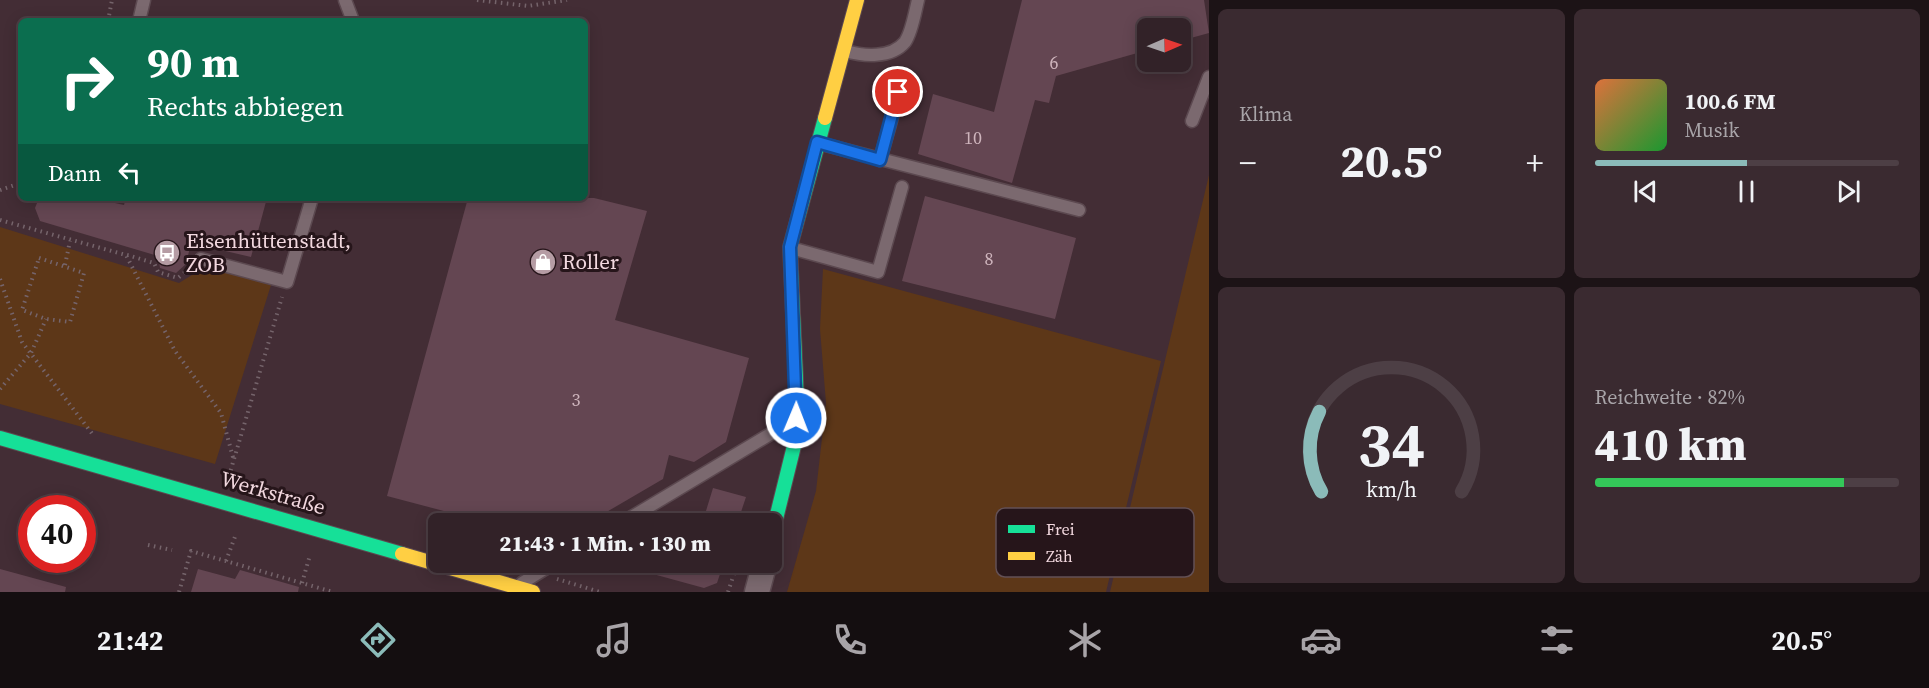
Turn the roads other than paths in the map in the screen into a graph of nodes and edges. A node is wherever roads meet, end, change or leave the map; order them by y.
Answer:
1 (144, 0) edge
2 (345, 0) edge
3 (857, 0) edge
4 (918, 0) edge
5 (140, 18) edge
6 (352, 18) edge
7 (844, 51) junction
8 (1209, 77) edge
9 (898, 92) dead end
10 (1192, 121) dead end
11 (817, 142) junction
12 (880, 160) junction
13 (902, 187) dead end
14 (311, 201) edge
15 (1079, 210) dead end
16 (790, 247) junction
17 (201, 259) road end
18 (796, 418) junction
19 (0, 438) edge
20 (638, 513) edge
21 (777, 513) edge
22 (538, 573) edge
23 (762, 573) edge
24 (516, 587) junction
25 (533, 592) edge
26 (758, 592) edge

1 - 5 lane
2 - 6 lane
3 - 7 street
4 - 7 lane
7 - 11 street
8 - 10 lane
9 - 12 lane
11 - 12 lane
11 - 16 street
12 - 15 lane
13 - 16 lane
14 - 17 lane
16 - 18 street
18 - 20 lane
18 - 21 street
19 - 24 street, Werkstraße
22 - 24 lane
23 - 26 street
24 - 25 street, Werkstraße

